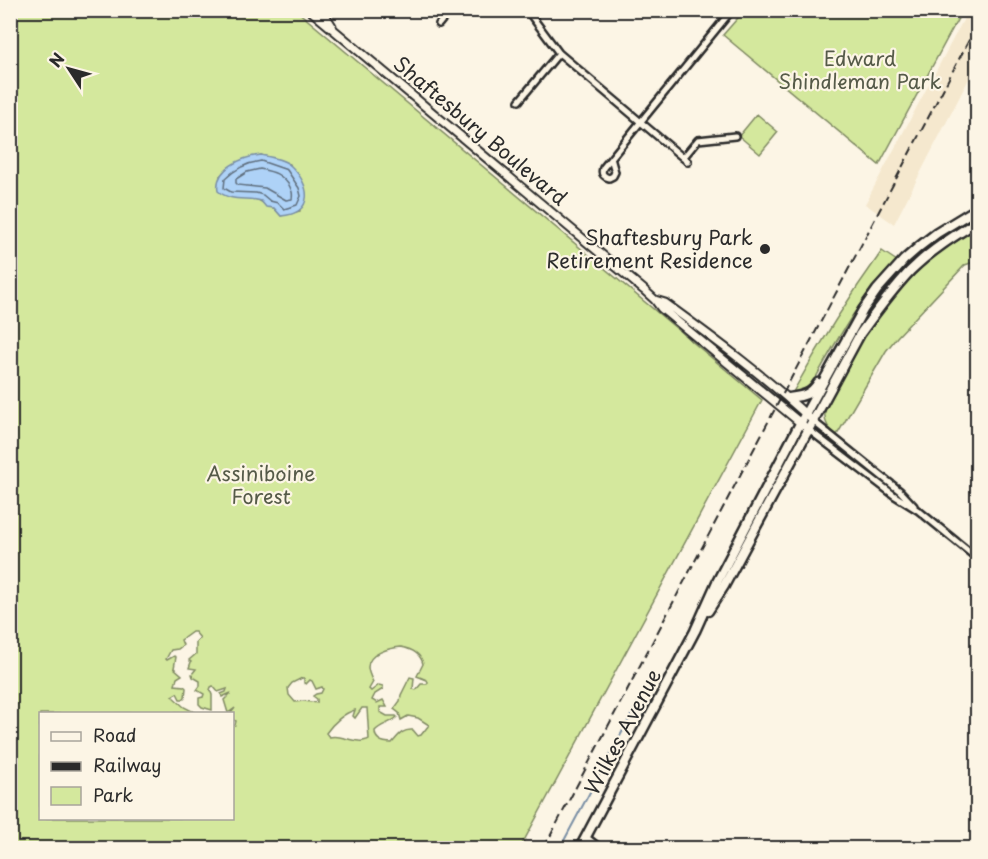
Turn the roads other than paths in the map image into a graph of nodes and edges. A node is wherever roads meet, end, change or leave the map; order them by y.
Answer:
1 (310, 10) edge
2 (324, 10) edge
3 (450, 10) edge
4 (527, 10) edge
5 (732, 10) edge
6 (439, 24) dead end
7 (337, 33) junction
8 (559, 53) junction
9 (519, 101) dead end
10 (640, 122) junction
11 (735, 136) dead end
12 (611, 158) dead end
13 (683, 158) junction
14 (688, 162) dead end
15 (978, 208) edge
16 (978, 221) edge
17 (655, 300) junction
18 (837, 355) junction
19 (789, 398) junction
20 (806, 414) junction
21 (813, 421) junction
22 (800, 423) junction
23 (809, 429) junction
24 (919, 511) junction
25 (978, 558) edge
26 (695, 632) junction
27 (586, 837) junction
28 (580, 849) edge
29 (600, 849) edge

1 - 7 street, Shaftesbury Boulevard
2 - 7 street
3 - 6 street
4 - 8 street
5 - 10 street
7 - 17 street, Shaftesbury Boulevard
8 - 9 street
8 - 10 street
10 - 12 street
10 - 13 street
11 - 13 street
13 - 14 street
15 - 18 main road
16 - 21 main road, Wilkes Avenue
17 - 19 street, Shaftesbury Boulevard
17 - 22 street, Shaftesbury Boulevard
18 - 19 main road
18 - 20 main road, Wilkes Avenue
19 - 20 street, Shaftesbury Boulevard
20 - 21 street, Shaftesbury Boulevard
20 - 22 main road, Wilkes Avenue
21 - 23 main road, Wilkes Avenue
21 - 24 street
22 - 23 street, Shaftesbury Boulevard
22 - 26 main road, Wilkes Avenue
23 - 24 street
23 - 26 main road, Wilkes Avenue
24 - 25 street
26 - 27 main road, Wilkes Avenue
27 - 28 main road, Wilkes Avenue
27 - 29 street

